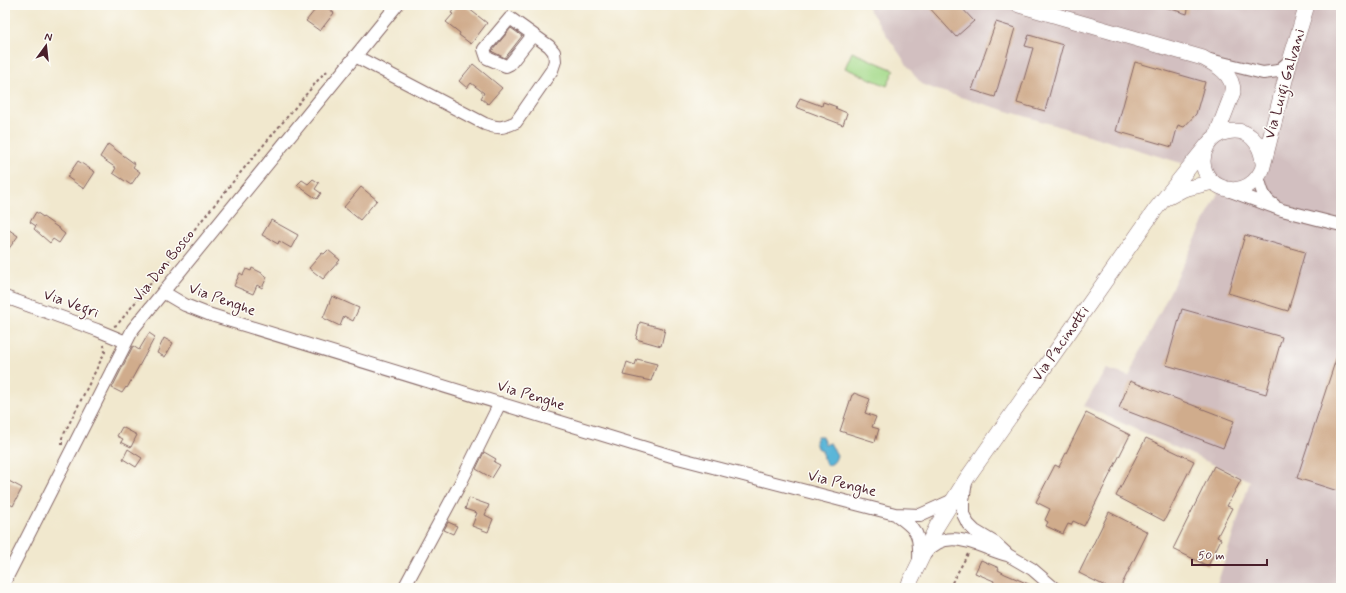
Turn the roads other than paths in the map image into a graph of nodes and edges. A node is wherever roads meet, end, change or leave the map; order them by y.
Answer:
1 (397, 5) edge
2 (1019, 5) edge
3 (1307, 5) edge
4 (533, 35) dead end
5 (355, 56) junction
6 (1203, 58) junction
7 (1290, 61) junction
8 (1212, 140) junction
9 (1261, 170) junction
10 (1218, 185) junction
11 (1155, 210) junction
12 (1282, 210) junction
13 (1341, 225) edge
14 (163, 292) junction
15 (5, 296) edge
16 (126, 342) junction
17 (500, 403) junction
18 (967, 478) junction
19 (953, 500) junction
20 (894, 514) junction
21 (1008, 555) junction
22 (919, 561) junction
23 (5, 580) edge
24 (404, 588) edge
25 (907, 588) edge
26 (1054, 588) edge

1 - 5 street, Via Don Bosco
2 - 6 main road
3 - 7 main road, Via Luigi Galvani
4 - 5 street
5 - 14 street, Via Don Bosco
6 - 7 street
6 - 8 main road
7 - 9 main road, Via Luigi Galvani
8 - 9 main road
8 - 10 main road
8 - 11 main road
9 - 10 main road
9 - 12 street
10 - 11 main road
10 - 12 street
11 - 18 main road, Via Pacinotti
12 - 13 street
14 - 16 street, Via Don Bosco
14 - 17 street, Via Penghe
15 - 16 street, Via Vegri
16 - 23 street, Via Don Bosco
17 - 20 street, Via Penghe
17 - 24 street
18 - 19 main road, Via Pacinotti
18 - 21 street
19 - 20 street, Via Penghe
19 - 22 main road, Via Pacinotti
20 - 22 street, Via Penghe
21 - 22 street
21 - 26 street
22 - 25 main road, Via Pacinotti

